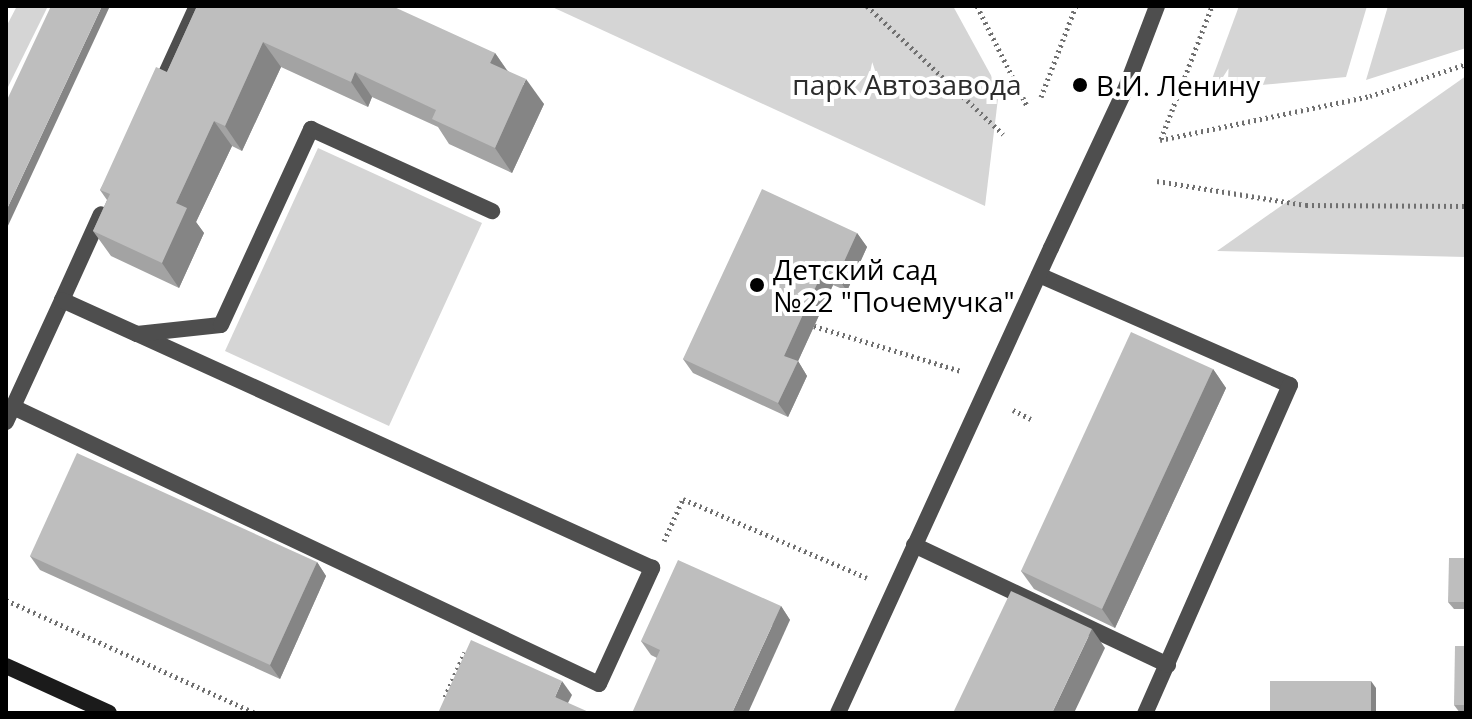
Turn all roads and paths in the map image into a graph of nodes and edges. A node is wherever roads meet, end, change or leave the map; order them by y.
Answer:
1 (197, 6) edge
2 (867, 6) edge
3 (977, 6) edge
4 (1076, 6) edge
5 (1157, 6) edge
6 (1212, 6) edge
7 (1466, 64) edge
8 (1041, 97) dead end
9 (152, 104) edge
10 (1027, 106) dead end
11 (1003, 134) dead end
12 (1157, 181) dead end
13 (107, 202) edge
14 (1466, 206) edge
15 (492, 211) dead end
16 (1039, 275) junction
17 (62, 300) junction
18 (814, 326) dead end
19 (137, 334) junction
20 (962, 372) dead end
21 (1013, 410) dead end
22 (9, 415) edge
23 (1031, 419) dead end
24 (914, 545) junction
25 (652, 568) junction
26 (868, 578) dead end
27 (6, 600) edge
28 (476, 627) junction
29 (1168, 665) junction
30 (6, 666) edge
31 (445, 699) edge
32 (109, 713) edge
33 (255, 713) edge
34 (838, 713) edge
35 (1145, 713) edge

1 - 9 street
2 - 11 path
3 - 10 path
4 - 8 path
5 - 16 street
6 - 7 path
12 - 14 path
13 - 17 street
15 - 19 street
16 - 24 street
16 - 29 street
17 - 19 street
17 - 22 street
18 - 20 path
19 - 25 street
21 - 23 path
22 - 28 street
24 - 29 street
24 - 34 street
25 - 26 path
25 - 28 street
27 - 33 path
28 - 31 path
29 - 35 street
30 - 32 main road

